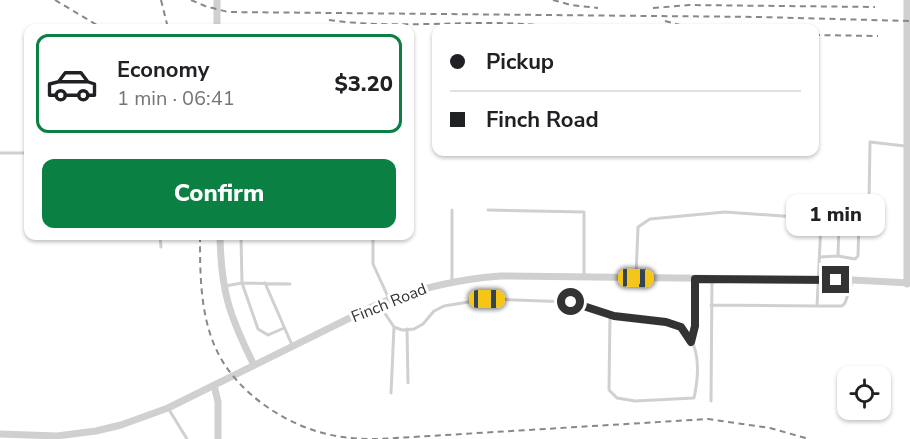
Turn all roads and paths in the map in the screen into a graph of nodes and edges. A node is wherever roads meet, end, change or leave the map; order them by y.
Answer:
1 (217, 0) edge
2 (906, 0) edge
3 (217, 24) edge
4 (907, 146) junction
5 (0, 153) edge
6 (24, 153) edge
7 (452, 210) dead end
8 (488, 210) dead end
9 (859, 220) junction
10 (160, 240) edge
11 (220, 240) edge
12 (242, 240) edge
13 (373, 240) edge
14 (161, 247) dead end
15 (838, 256) junction
16 (820, 257) junction
17 (584, 278) junction
18 (636, 278) junction
19 (695, 279) junction
20 (712, 279) junction
21 (819, 280) junction
22 (853, 280) junction
23 (452, 281) junction
24 (242, 283) junction
25 (266, 283) junction
26 (290, 284) dead end
27 (909, 284) edge
28 (223, 286) junction
29 (389, 300) junction
30 (379, 304) junction
31 (711, 305) junction
32 (817, 306) junction
33 (610, 314) junction
34 (394, 327) junction
35 (284, 328) junction
36 (407, 329) junction
37 (691, 342) junction
38 (292, 346) junction
39 (254, 365) junction
40 (408, 383) dead end
41 (214, 385) junction
42 (392, 393) dead end
43 (711, 402) dead end
44 (168, 408) junction
45 (3, 435) edge
46 (19, 437) edge
47 (187, 439) edge
48 (218, 439) edge

1 - 3 street
2 - 4 street
4 - 9 lane
4 - 27 street
5 - 6 lane
7 - 23 lane
8 - 17 lane
9 - 15 lane
9 - 15 lane
10 - 14 lane
11 - 28 street
12 - 24 lane
13 - 29 lane
15 - 16 lane
16 - 18 lane
16 - 21 lane
17 - 18 street, Finch Road
17 - 23 street, Finch Road
18 - 19 street, Finch Road
19 - 20 street, Finch Road
19 - 37 lane
20 - 21 street, Finch Road
20 - 31 lane
21 - 22 street, Finch Road
21 - 32 lane
22 - 27 street, Finch Road
22 - 32 lane
23 - 29 street, Finch Road
24 - 25 lane
24 - 28 lane
24 - 35 lane
25 - 26 lane
25 - 35 lane
28 - 39 street
29 - 30 street, Finch Road
30 - 34 lane
30 - 38 street, Finch Road
31 - 32 lane
31 - 43 lane
33 - 36 lane
33 - 37 lane
33 - 37 lane
34 - 36 lane
34 - 42 lane
35 - 38 lane
36 - 40 lane
38 - 39 street, Finch Road
39 - 41 street, Finch Road
41 - 44 street, Finch Road
41 - 48 street
44 - 46 street, Finch Road
44 - 47 lane
45 - 46 street, Finch Road

